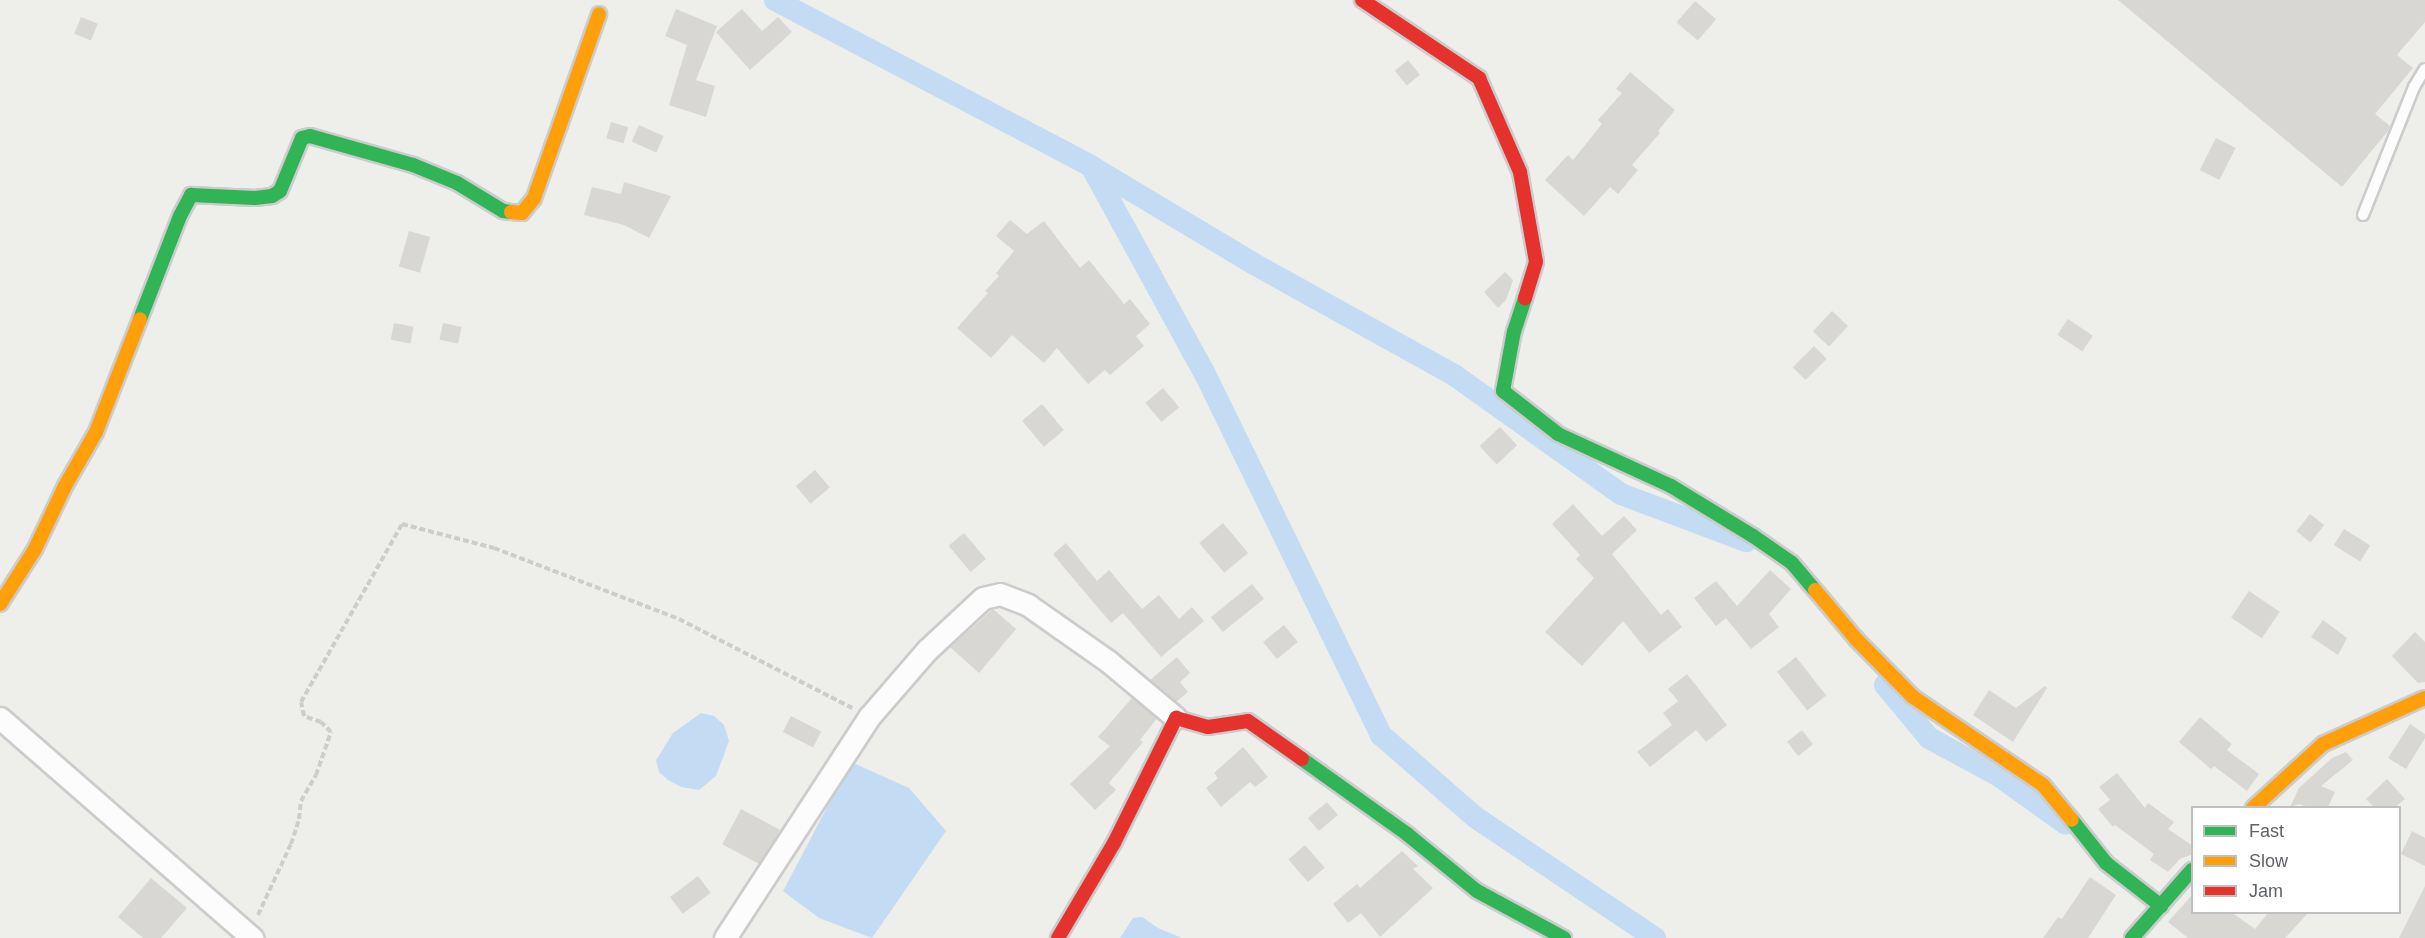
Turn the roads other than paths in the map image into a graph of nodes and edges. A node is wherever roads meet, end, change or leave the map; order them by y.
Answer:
1 (1362, 0) edge
2 (599, 14) dead end
3 (2425, 69) edge
4 (2362, 216) dead end
5 (0, 604) edge
6 (2425, 698) edge
7 (0, 718) edge
8 (1176, 718) junction
9 (2254, 806) edge
10 (2191, 872) edge
11 (2161, 906) junction
12 (250, 936) edge
13 (725, 938) edge
14 (1058, 938) edge
15 (1564, 938) edge
16 (2132, 938) edge

1 - 11 street
2 - 5 street
3 - 4 lane
6 - 9 street
7 - 12 street
8 - 13 street
8 - 14 street
8 - 15 street
10 - 11 street
11 - 16 street

